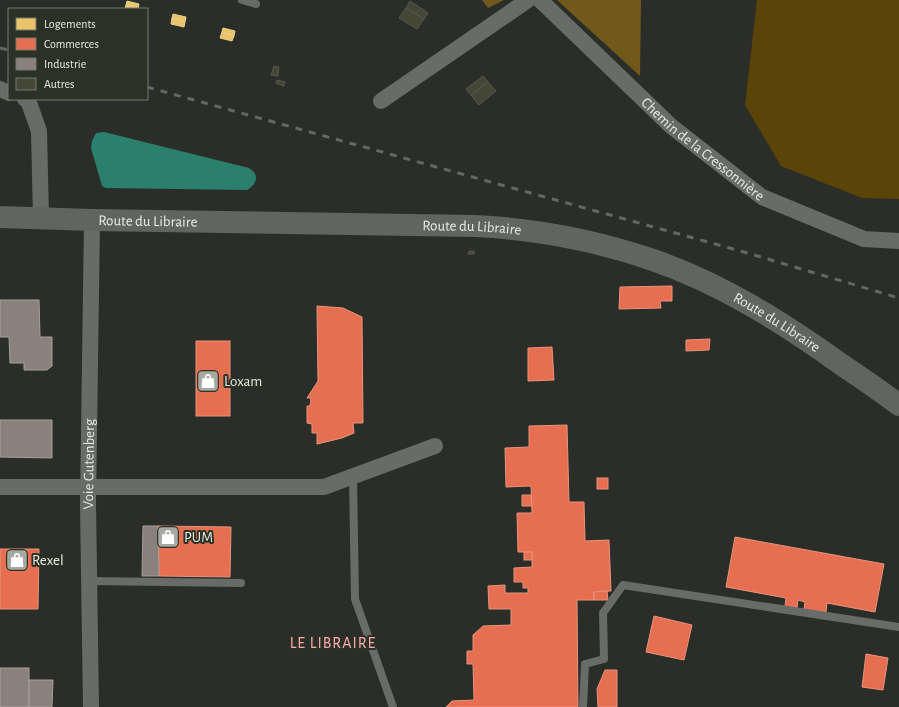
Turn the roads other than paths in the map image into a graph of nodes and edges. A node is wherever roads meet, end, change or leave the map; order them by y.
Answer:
1 (242, 0) edge
2 (528, 0) edge
3 (540, 0) edge
4 (256, 4) dead end
5 (28, 100) edge
6 (381, 101) dead end
7 (0, 217) edge
8 (41, 219) junction
9 (92, 220) junction
10 (899, 241) edge
11 (899, 405) edge
12 (436, 446) dead end
13 (353, 476) junction
14 (0, 487) edge
15 (88, 487) junction
16 (89, 581) junction
17 (240, 583) dead end
18 (899, 627) edge
19 (91, 707) edge
20 (393, 707) edge
21 (583, 707) edge

1 - 4 lane
2 - 6 street
3 - 10 street, Chemin de la Cressonnière
5 - 8 street
7 - 8 main road, Route du Libraire
8 - 9 main road, Route du Libraire
9 - 11 main road, Route du Libraire
9 - 15 street, Voie Gutenberg
12 - 13 street
13 - 15 street
13 - 20 lane
14 - 15 street
15 - 16 street, Voie Gutenberg
16 - 17 lane
16 - 19 street, Voie Gutenberg
18 - 21 lane

